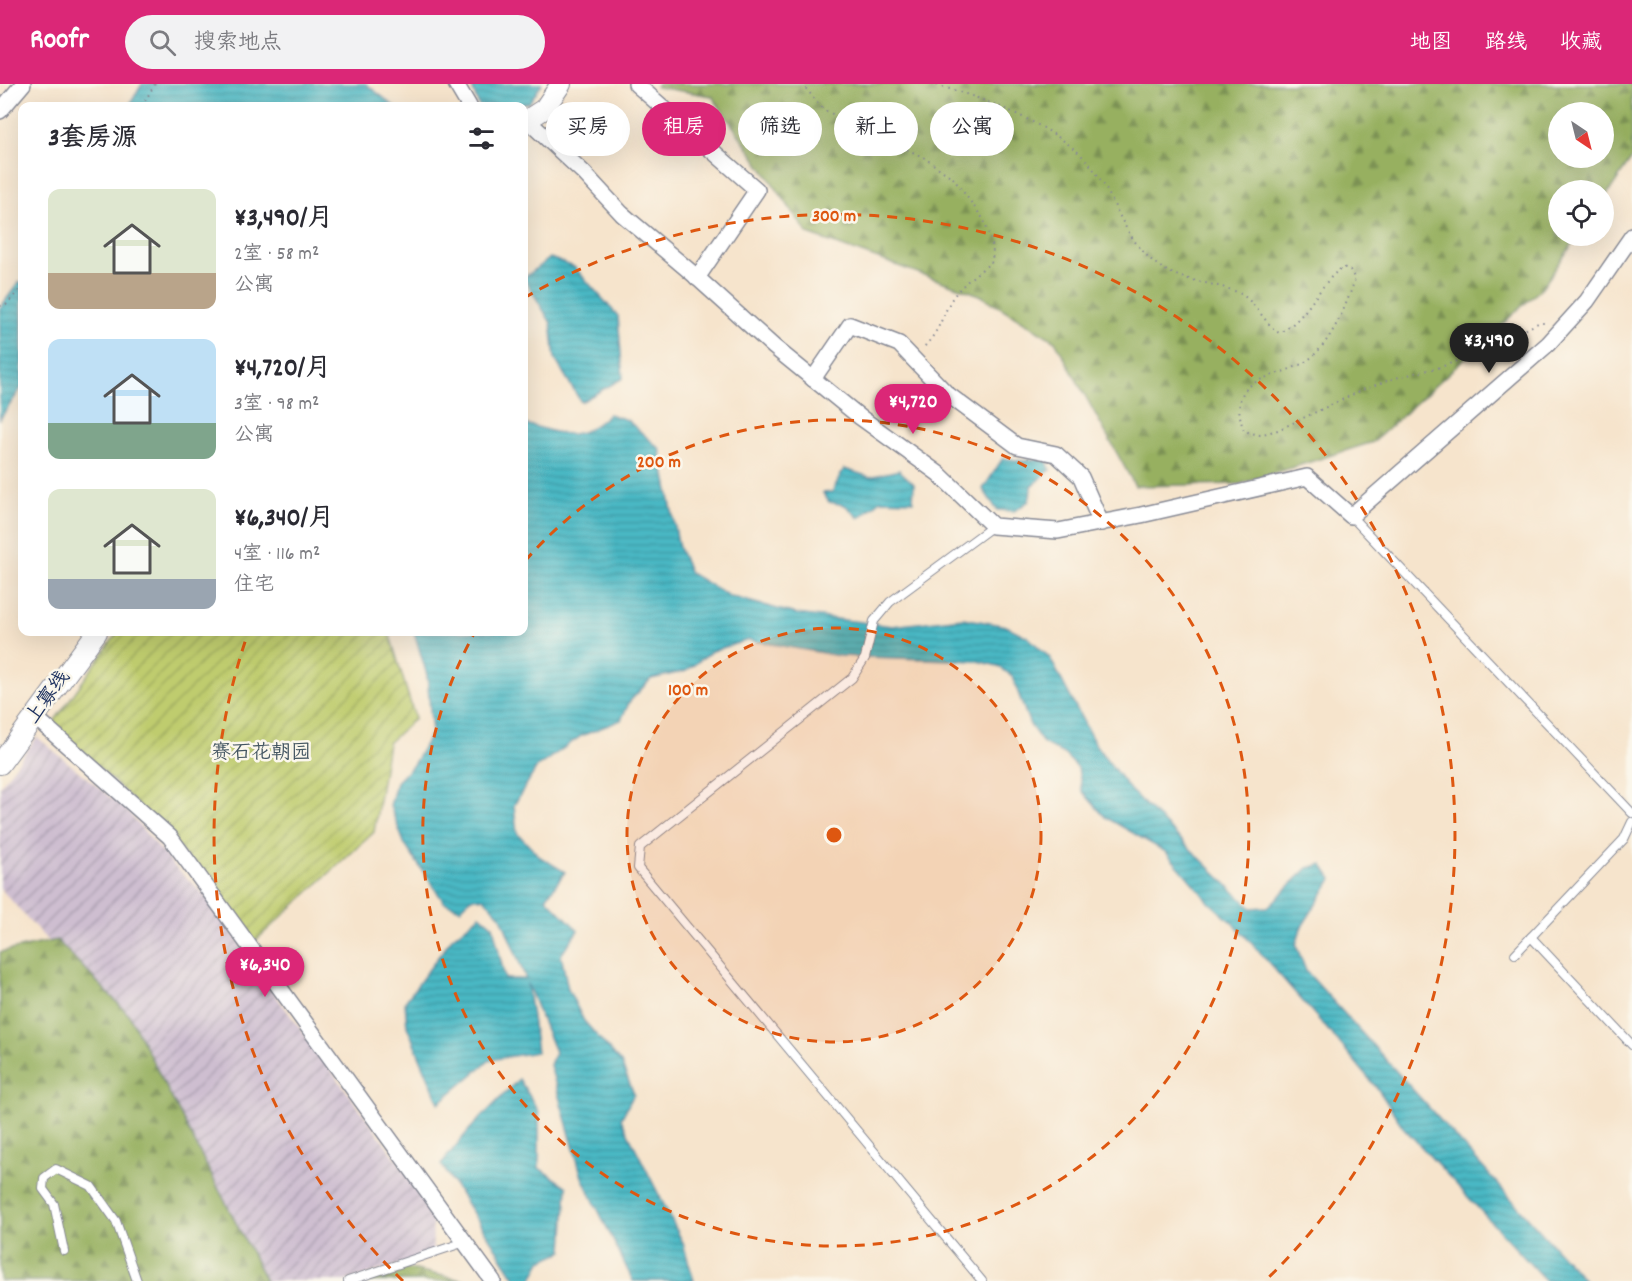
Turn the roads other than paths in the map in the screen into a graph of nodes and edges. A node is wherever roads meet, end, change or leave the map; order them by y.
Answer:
1 (23, 84) edge
2 (456, 84) edge
3 (561, 84) edge
4 (636, 84) edge
5 (467, 102) edge
6 (0, 111) edge
7 (528, 119) edge
8 (528, 124) edge
9 (1632, 236) edge
10 (697, 278) junction
11 (813, 379) junction
12 (1351, 516) junction
13 (1101, 523) junction
14 (993, 526) junction
15 (94, 636) edge
16 (35, 717) junction
17 (0, 764) edge
18 (1632, 813) edge
19 (1632, 822) edge
20 (1531, 938) junction
21 (1515, 954) dead end
22 (1632, 1046) edge
23 (465, 1242) junction
24 (64, 1251) dead end
25 (137, 1281) edge
26 (348, 1281) edge
27 (493, 1281) edge
28 (982, 1281) edge

1 - 6 street
2 - 5 street
3 - 7 street
4 - 10 street
8 - 10 street
9 - 12 street
10 - 11 street
11 - 13 street
11 - 14 street
12 - 13 street
12 - 18 lane
13 - 14 street
14 - 28 lane
15 - 16 street, 上寡线
16 - 17 street, 上寡线
16 - 23 street
19 - 20 lane
20 - 21 lane
20 - 22 lane
23 - 26 lane
23 - 27 street
24 - 25 lane

